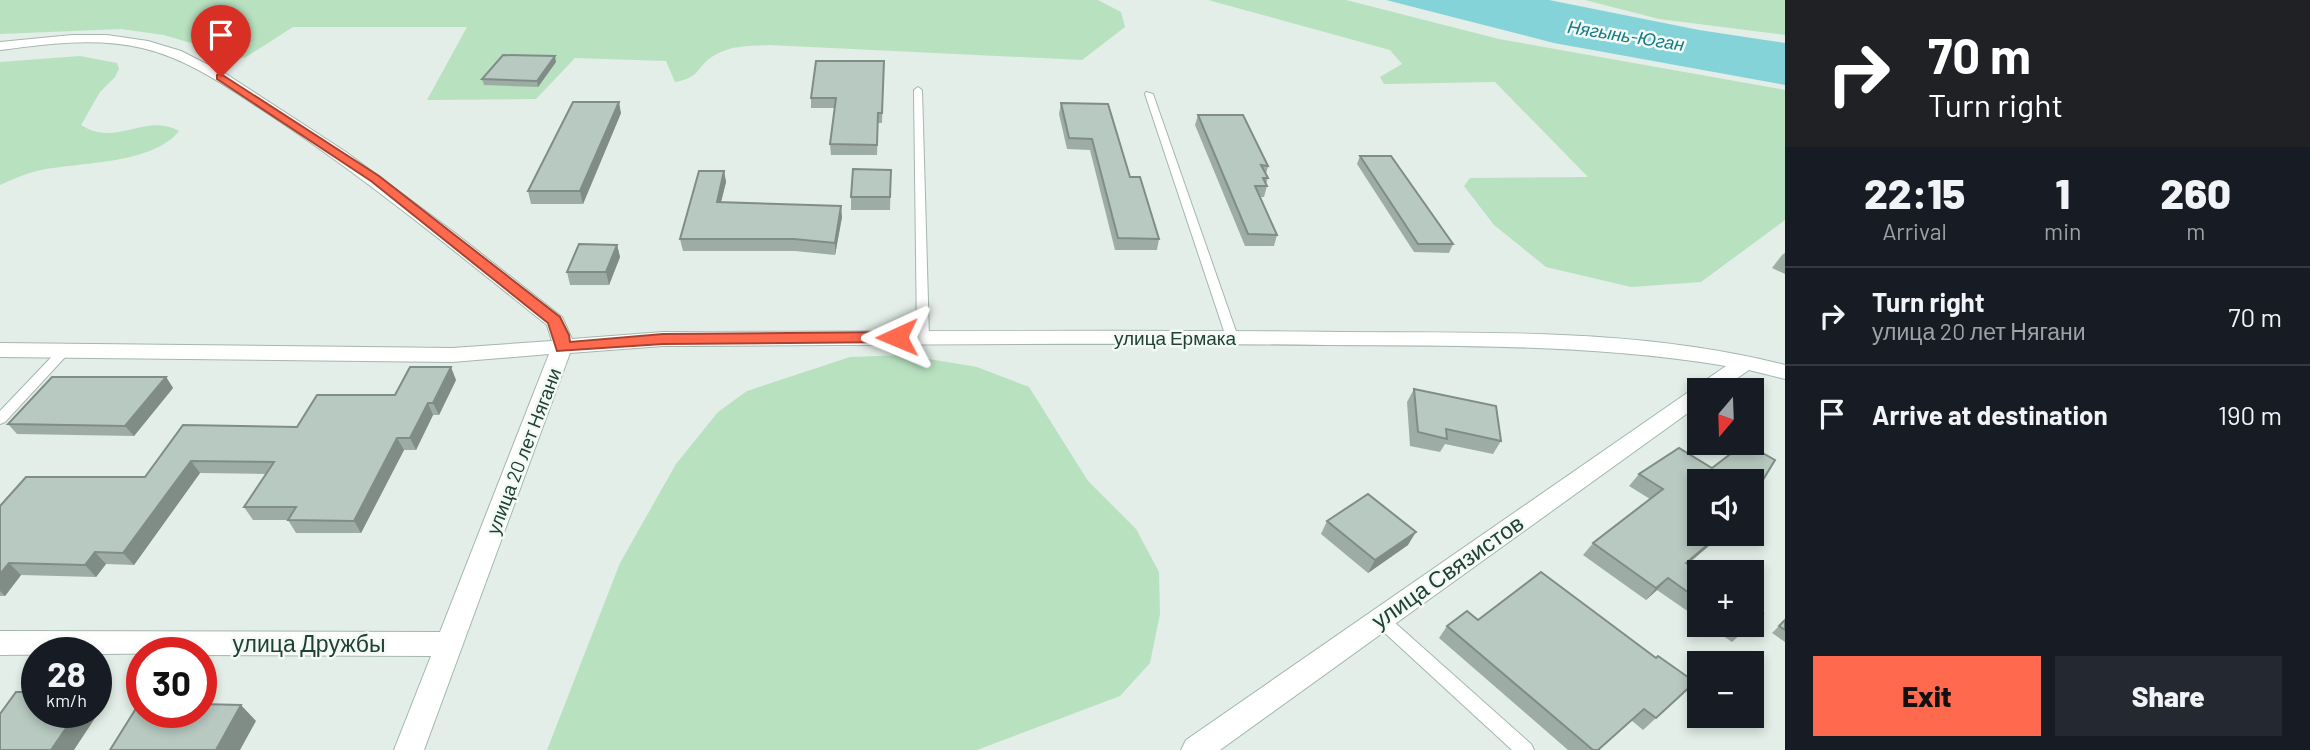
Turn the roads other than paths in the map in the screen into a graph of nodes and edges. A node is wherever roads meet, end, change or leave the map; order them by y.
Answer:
1 (0, 46) edge
2 (918, 90) dead end
3 (1149, 94) dead end
4 (923, 337) junction
5 (1232, 337) junction
6 (562, 348) junction
7 (0, 350) edge
8 (64, 351) junction
9 (1746, 362) junction
10 (1785, 372) edge
11 (1723, 378) edge
12 (1687, 402) edge
13 (0, 419) edge
14 (1379, 618) junction
15 (0, 643) edge
16 (450, 644) junction
17 (409, 750) edge
18 (1196, 750) edge
19 (1525, 750) edge

1 - 6 street, улица 20 лет Нягани
2 - 4 lane
3 - 5 lane
4 - 5 street, улица Ермака
4 - 6 street, улица Ермака
5 - 9 street, улица Ермака
6 - 8 street, улица Ермака
6 - 16 street, улица 20 лет Нягани
7 - 8 street, улица Ермака
8 - 13 lane
9 - 10 street, улица Ермака
9 - 11 street
12 - 14 street, улица Связистов
14 - 18 street, улица Связистов
14 - 19 lane
15 - 16 street, улица Дружбы
16 - 17 street, улица 20 лет Нягани

